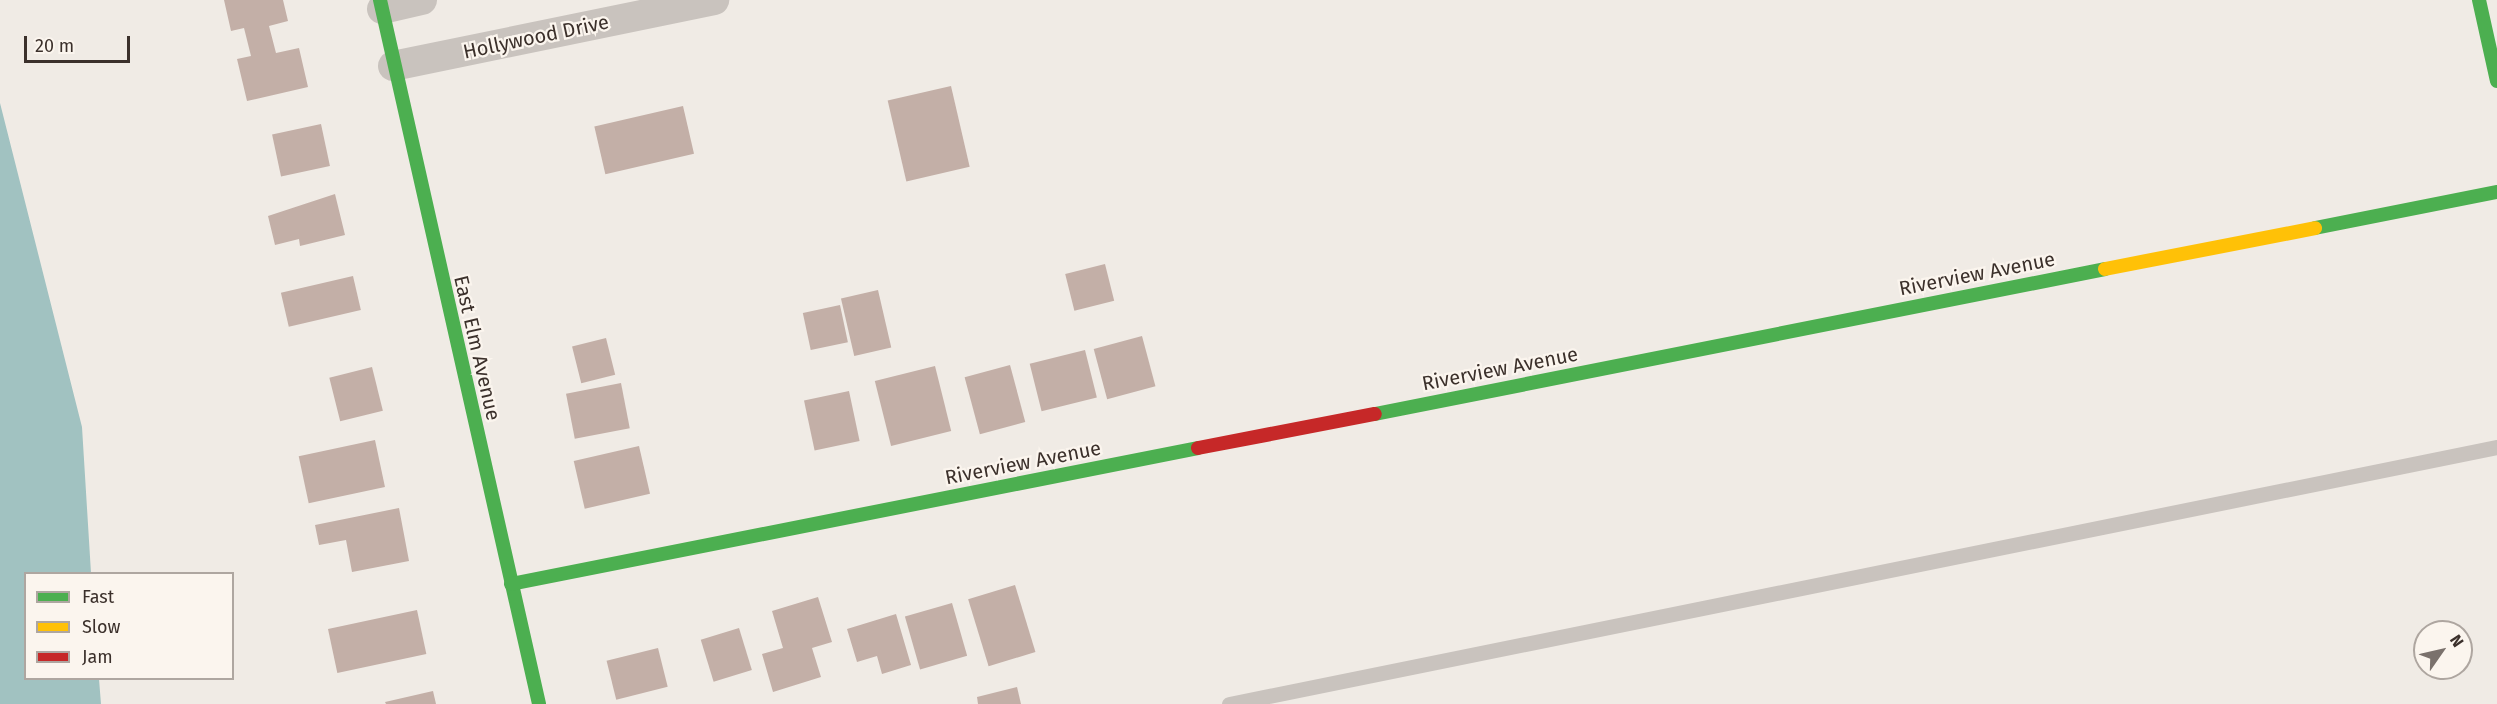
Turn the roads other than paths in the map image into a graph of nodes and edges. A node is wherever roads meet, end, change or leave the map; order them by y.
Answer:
1 (422, 0) edge
2 (714, 0) edge
3 (2479, 0) edge
4 (381, 4) edge
5 (393, 66) junction
6 (2497, 81) edge
7 (2497, 192) edge
8 (2497, 447) edge
9 (511, 584) junction
10 (539, 704) edge
11 (1229, 704) edge

1 - 4 street
2 - 5 street, Hollywood Drive
3 - 6 street
4 - 5 street, East Elm Avenue
5 - 9 street, East Elm Avenue
7 - 9 street, Riverview Avenue
8 - 11 lane
9 - 10 street, East Elm Avenue

